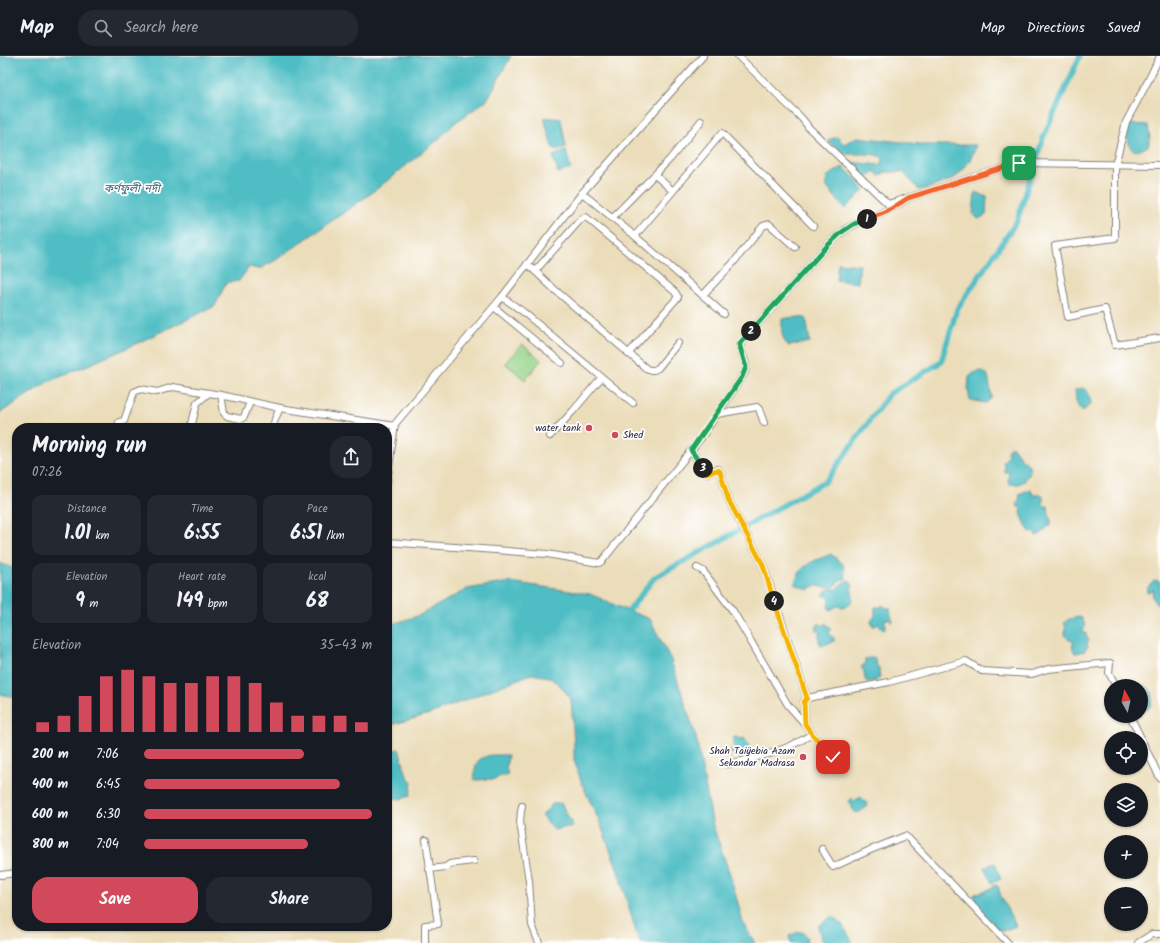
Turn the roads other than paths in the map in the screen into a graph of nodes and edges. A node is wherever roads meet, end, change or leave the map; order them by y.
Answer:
1 (703, 56) edge
2 (738, 56) edge
3 (1160, 56) edge
4 (701, 121) dead end
5 (1115, 165) junction
6 (1160, 165) edge
7 (654, 175) junction
8 (673, 191) junction
9 (582, 193) junction
10 (908, 198) junction
11 (612, 218) junction
12 (813, 226) dead end
13 (635, 236) junction
14 (795, 247) dead end
15 (527, 264) junction
16 (535, 271) junction
17 (703, 295) junction
18 (502, 297) junction
19 (494, 307) junction
20 (724, 314) dead end
21 (1160, 338) edge
22 (678, 343) dead end
23 (628, 354) junction
24 (562, 363) dead end
25 (601, 378) junction
26 (209, 393) junction
27 (221, 395) junction
28 (250, 402) junction
29 (633, 403) dead end
30 (280, 408) junction
31 (717, 414) junction
32 (119, 423) edge
33 (192, 423) edge
34 (274, 423) edge
35 (376, 423) edge
36 (764, 423) dead end
37 (392, 426) edge
38 (395, 426) junction
39 (550, 436) dead end
40 (392, 447) edge
41 (691, 450) junction
42 (392, 542) edge
43 (696, 568) dead end
44 (1112, 679) edge
45 (807, 698) junction
46 (805, 724) junction
47 (812, 734) junction
48 (1148, 753) edge
49 (833, 757) dead end
50 (729, 764) dead end
51 (1160, 778) edge
52 (522, 806) dead end
53 (426, 840) dead end
54 (822, 849) dead end
55 (474, 861) dead end
56 (429, 869) junction
57 (12, 873) edge
58 (0, 875) edge
59 (1160, 934) edge
60 (425, 943) edge
61 (539, 943) edge
62 (1008, 943) edge
63 (1138, 943) edge

1 - 9 street
2 - 10 street
3 - 5 street
4 - 7 street
5 - 6 street
5 - 10 street
5 - 21 street
7 - 8 street
7 - 11 street
8 - 12 street
8 - 13 street
9 - 11 street
9 - 15 street
10 - 31 street
11 - 13 street
13 - 17 street
14 - 17 street
15 - 16 street
15 - 18 street
16 - 23 street
16 - 23 street
17 - 20 street
18 - 19 street
18 - 25 street
19 - 24 street
19 - 38 street
22 - 23 street
25 - 29 street
25 - 39 street
26 - 27 street
26 - 32 street
26 - 33 street
27 - 28 street
27 - 28 street
28 - 30 street
30 - 34 street
30 - 35 street
31 - 36 street
31 - 41 street
37 - 38 street
38 - 40 street
41 - 42 street
41 - 45 street
43 - 46 street
44 - 45 street
45 - 46 street
46 - 47 street
47 - 49 street
47 - 50 street
48 - 51 street
52 - 61 street
53 - 56 street
54 - 62 street
55 - 56 street
56 - 60 street
57 - 58 street
59 - 63 street

